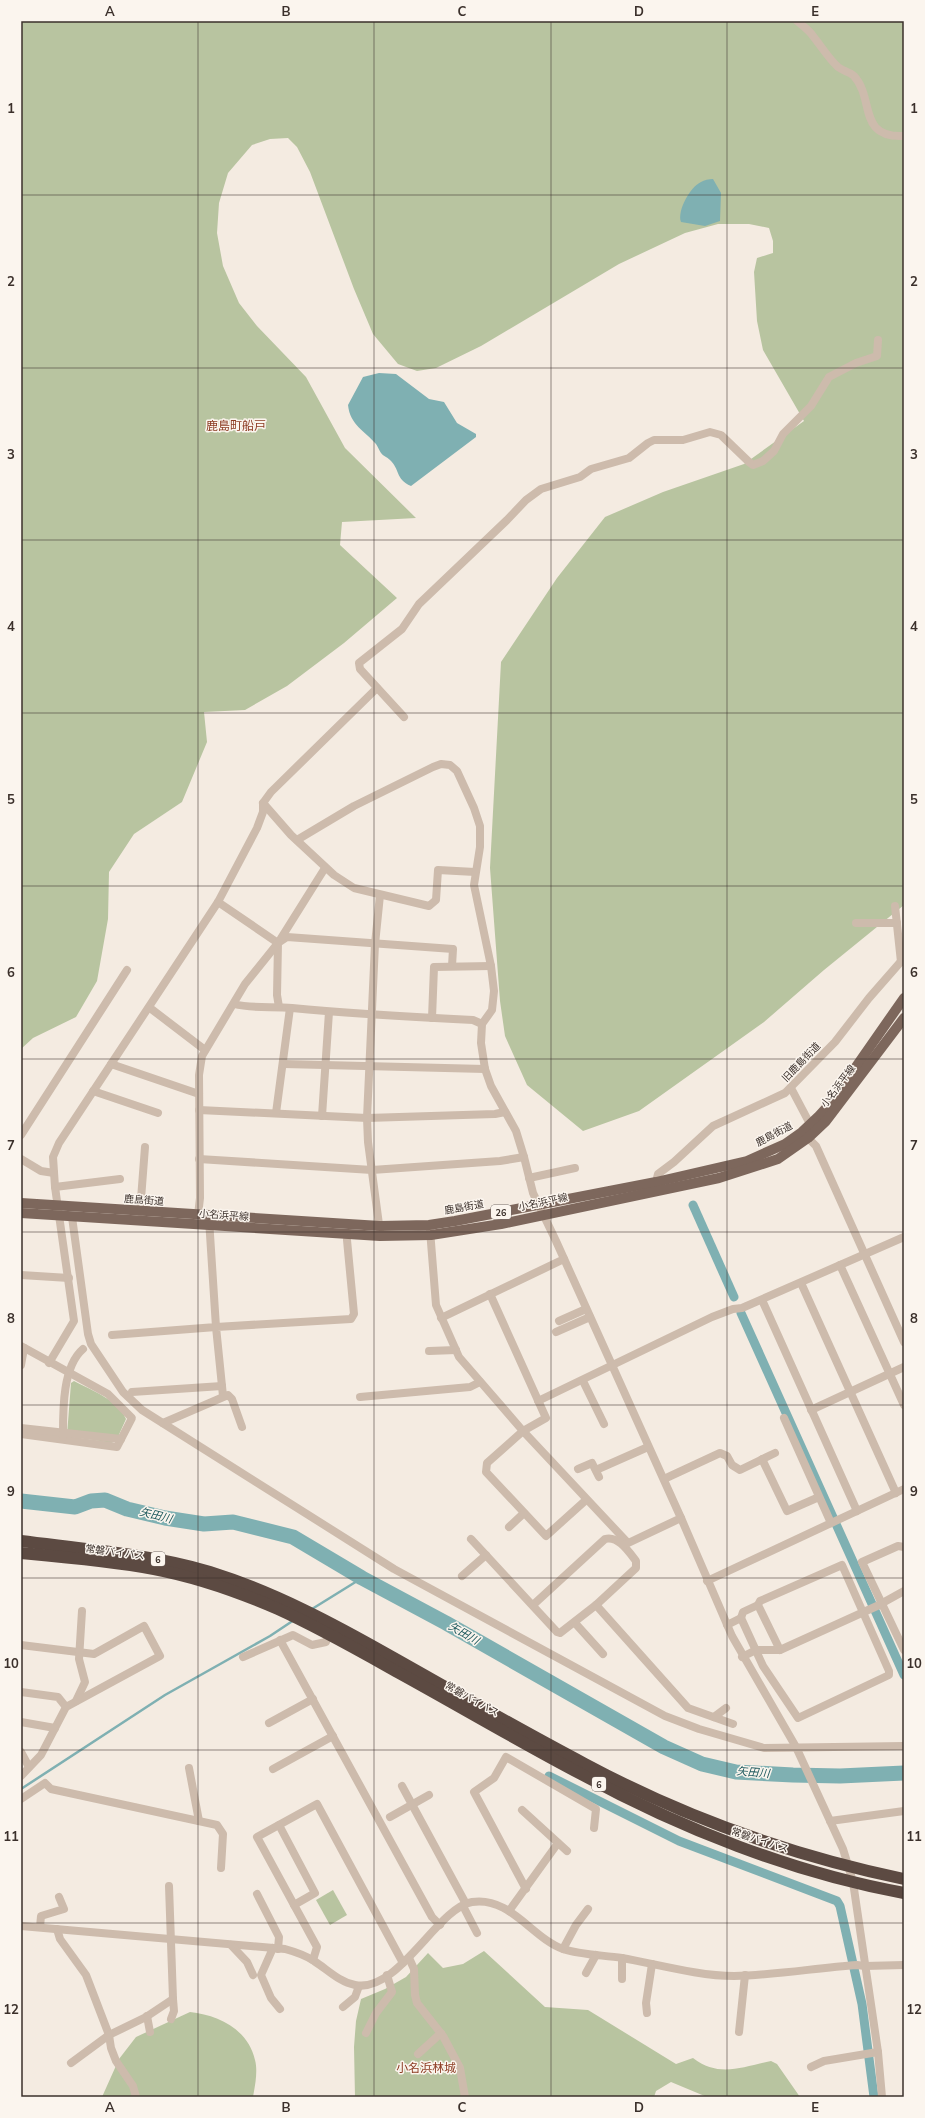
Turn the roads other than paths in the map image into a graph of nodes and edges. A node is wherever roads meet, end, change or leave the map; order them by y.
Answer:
1 (797, 21) edge
2 (904, 136) edge
3 (878, 340) dead end
4 (377, 688) junction
5 (404, 717) dead end
6 (263, 804) junction
7 (297, 840) junction
8 (325, 868) junction
9 (475, 872) junction
10 (380, 895) junction
11 (218, 902) junction
12 (895, 906) dead end
13 (856, 923) dead end
14 (897, 923) junction
15 (278, 943) junction
16 (375, 944) junction
17 (903, 960) edge
18 (452, 966) junction
19 (492, 966) junction
20 (128, 970) dead end
21 (904, 998) edge
22 (234, 1004) junction
23 (279, 1007) junction
24 (150, 1008) junction
25 (290, 1008) junction
26 (901, 1011) edge
27 (329, 1012) junction
28 (371, 1015) junction
29 (432, 1018) junction
30 (904, 1018) edge
31 (482, 1024) junction
32 (205, 1050) junction
33 (111, 1064) junction
34 (284, 1064) junction
35 (325, 1065) junction
36 (369, 1067) junction
37 (485, 1069) junction
38 (790, 1088) junction
39 (93, 1091) junction
40 (199, 1094) junction
41 (199, 1110) junction
42 (505, 1112) junction
43 (158, 1113) dead end
44 (276, 1113) junction
45 (322, 1116) junction
46 (367, 1118) junction
47 (810, 1124) junction
48 (21, 1135) edge
49 (805, 1135) junction
50 (145, 1147) dead end
51 (524, 1158) junction
52 (21, 1159) edge
53 (199, 1159) junction
54 (575, 1168) dead end
55 (372, 1170) junction
56 (54, 1173) junction
57 (529, 1178) junction
58 (120, 1179) dead end
59 (656, 1182) junction
60 (55, 1187) junction
61 (21, 1203) edge
62 (57, 1205) junction
63 (540, 1210) junction
64 (140, 1212) junction
65 (21, 1213) edge
66 (198, 1215) junction
67 (58, 1216) junction
68 (72, 1217) junction
69 (209, 1221) junction
70 (430, 1230) junction
71 (380, 1231) junction
72 (904, 1237) edge
73 (347, 1240) dead end
74 (864, 1255) junction
75 (564, 1259) junction
76 (840, 1264) junction
77 (21, 1275) edge
78 (69, 1278) junction
79 (801, 1283) junction
80 (490, 1294) junction
81 (762, 1300) junction
82 (586, 1309) junction
83 (590, 1317) junction
84 (441, 1318) junction
85 (559, 1321) dead end
86 (216, 1327) junction
87 (556, 1332) dead end
88 (112, 1335) dead end
89 (904, 1342) edge
90 (22, 1347) edge
91 (83, 1350) dead end
92 (456, 1350) junction
93 (429, 1351) dead end
94 (49, 1363) junction
95 (21, 1365) edge
96 (612, 1366) junction
97 (904, 1367) edge
98 (69, 1374) junction
99 (889, 1374) junction
100 (583, 1380) junction
101 (480, 1382) junction
102 (222, 1386) junction
103 (132, 1392) dead end
104 (850, 1392) junction
105 (223, 1396) junction
106 (360, 1397) dead end
107 (538, 1401) junction
108 (904, 1405) edge
109 (811, 1410) junction
110 (784, 1418) dead end
111 (163, 1423) junction
112 (604, 1424) dead end
113 (242, 1427) dead end
114 (21, 1428) edge
115 (523, 1431) junction
116 (21, 1434) edge
117 (63, 1436) junction
118 (648, 1447) junction
119 (775, 1453) dead end
120 (762, 1459) junction
121 (578, 1469) dead end
122 (664, 1479) junction
123 (904, 1489) edge
124 (896, 1493) junction
125 (819, 1497) junction
126 (586, 1500) junction
127 (857, 1511) junction
128 (524, 1513) junction
129 (681, 1518) junction
130 (831, 1523) junction
131 (509, 1527) dead end
132 (472, 1539) dead end
133 (21, 1542) edge
134 (625, 1544) junction
135 (904, 1547) edge
136 (21, 1553) edge
137 (486, 1555) junction
138 (462, 1576) dead end
139 (707, 1581) junction
140 (904, 1591) edge
141 (533, 1605) junction
142 (596, 1605) junction
143 (758, 1605) junction
144 (879, 1605) junction
145 (866, 1611) junction
146 (82, 1612) dead end
147 (741, 1618) junction
148 (575, 1623) junction
149 (726, 1625) junction
150 (329, 1633) junction
151 (280, 1640) junction
152 (21, 1645) edge
153 (756, 1650) junction
154 (780, 1650) junction
155 (904, 1650) edge
156 (79, 1652) junction
157 (603, 1654) dead end
158 (243, 1657) dead end
159 (742, 1657) junction
160 (21, 1692) edge
161 (313, 1699) junction
162 (76, 1701) junction
163 (66, 1707) junction
164 (726, 1708) dead end
165 (714, 1718) junction
166 (21, 1722) edge
167 (270, 1723) dead end
168 (733, 1724) dead end
169 (56, 1728) junction
170 (333, 1736) junction
171 (904, 1746) edge
172 (798, 1751) junction
173 (21, 1752) edge
174 (30, 1768) junction
175 (189, 1768) dead end
176 (273, 1769) dead end
177 (21, 1776) edge
178 (402, 1786) dead end
179 (429, 1795) dead end
180 (21, 1799) edge
181 (412, 1805) junction
182 (522, 1810) dead end
183 (904, 1811) edge
184 (390, 1817) dead end
185 (199, 1821) junction
186 (830, 1821) junction
187 (279, 1825) junction
188 (594, 1828) dead end
189 (558, 1843) junction
190 (567, 1851) dead end
191 (849, 1867) junction
192 (221, 1868) dead end
193 (904, 1879) edge
194 (852, 1882) junction
195 (169, 1886) dead end
196 (526, 1889) junction
197 (904, 1893) edge
198 (257, 1894) dead end
199 (59, 1897) dead end
200 (294, 1905) junction
201 (464, 1905) junction
202 (588, 1909) dead end
203 (510, 1911) junction
204 (440, 1925) junction
205 (21, 1926) edge
206 (40, 1927) junction
207 (57, 1929) junction
208 (477, 1933) dead end
209 (172, 1939) junction
210 (231, 1945) junction
211 (276, 1948) junction
212 (563, 1949) junction
213 (596, 1954) junction
214 (622, 1958) junction
215 (313, 1960) junction
216 (406, 1960) junction
217 (652, 1964) junction
218 (904, 1965) edge
219 (866, 1966) junction
220 (586, 1972) dead end
221 (253, 1975) dead end
222 (387, 1975) junction
223 (745, 1975) junction
224 (622, 1979) dead end
225 (359, 1986) junction
226 (172, 1999) junction
227 (344, 2007) dead end
228 (280, 2009) dead end
229 (647, 2013) dead end
230 (147, 2016) junction
231 (170, 2018) dead end
232 (150, 2032) dead end
233 (739, 2032) dead end
234 (366, 2033) dead end
235 (441, 2033) junction
236 (109, 2035) junction
237 (878, 2052) junction
238 (418, 2054) dead end
239 (71, 2063) dead end
240 (811, 2067) dead end
241 (136, 2097) edge
242 (465, 2097) edge
243 (882, 2097) edge

1 - 2 street
3 - 4 street
4 - 5 street
4 - 6 street
6 - 7 street
6 - 11 street
7 - 8 street
7 - 9 street
8 - 10 street
8 - 15 street
9 - 10 street
9 - 19 street
10 - 16 street
11 - 15 street
11 - 24 street
12 - 14 street
13 - 14 street
14 - 17 street
15 - 16 street
15 - 22 street
15 - 23 street
16 - 18 street
16 - 28 street
17 - 38 street, 旧鹿島街道
18 - 19 street
18 - 29 street
19 - 31 street
20 - 48 street
21 - 26 main road, 鹿島街道 / 26
22 - 23 street
22 - 32 street
23 - 25 street
24 - 32 street
24 - 33 street
25 - 27 street
25 - 34 street
26 - 47 main road, 鹿島街道 / 26
27 - 28 street
27 - 35 street
28 - 29 street
28 - 36 street
29 - 31 street
30 - 49 main road, 小名浜平線 / 26
31 - 37 street
32 - 40 street
33 - 39 street
33 - 40 street
34 - 35 street
34 - 44 street
35 - 36 street
35 - 45 street
36 - 37 street
36 - 46 street
37 - 42 street
38 - 47 street
38 - 59 street, 旧鹿島街道
39 - 43 street
39 - 56 street
40 - 41 street
41 - 44 street
41 - 53 street
42 - 46 street
42 - 51 street
44 - 45 street
45 - 46 street
46 - 55 street
47 - 49 main road, 鹿島街道 / 26
49 - 59 main road, 鹿島街道 / 26
49 - 63 main road, 小名浜平線 / 26
49 - 74 street
50 - 64 street
51 - 55 street
51 - 57 street
52 - 56 street
53 - 55 street
53 - 66 street
54 - 57 street
55 - 71 street
56 - 60 street
57 - 63 street
58 - 60 street
59 - 63 main road, 鹿島街道 / 26
60 - 62 street
61 - 62 main road, 鹿島街道 / 26
62 - 64 main road, 鹿島街道 / 26
62 - 67 street
63 - 70 main road, 小名浜平線 / 26
63 - 75 street
64 - 66 main road, 鹿島街道 / 26
65 - 67 main road, 小名浜平線 / 26
66 - 69 main road, 鹿島街道 / 26
67 - 68 main road, 小名浜平線 / 26
67 - 78 street
68 - 69 main road, 小名浜平線 / 26
68 - 111 street
69 - 71 main road, 小名浜平線 / 26
69 - 86 street
70 - 71 main road, 小名浜平線 / 26
70 - 84 street
72 - 74 street
73 - 86 street
74 - 76 street
74 - 89 street
75 - 80 street
75 - 82 street
76 - 79 street
76 - 99 street
77 - 78 street
78 - 94 street
79 - 81 street
79 - 104 street
80 - 84 street
80 - 107 street
81 - 96 street
81 - 109 street
82 - 83 street
82 - 85 street
83 - 87 street
83 - 96 street
84 - 92 street
86 - 88 street
86 - 102 street
90 - 94 street
90 - 95 street
91 - 98 street
92 - 93 street
92 - 101 street
94 - 98 street
96 - 100 street
96 - 118 street
97 - 99 street
98 - 117 street
98 - 117 street
99 - 104 street
99 - 108 street
100 - 107 street
100 - 112 street
101 - 106 street
101 - 115 street
102 - 103 street
102 - 105 street
104 - 109 street
104 - 124 street
105 - 111 street
105 - 113 street
107 - 115 street
109 - 127 street
110 - 125 street
111 - 172 street
114 - 117 street
115 - 126 street
115 - 128 street
116 - 117 street
118 - 121 street
118 - 122 street
119 - 120 street
120 - 122 street
120 - 125 street
122 - 129 street
123 - 124 street
124 - 127 street
125 - 130 street
126 - 128 street
126 - 134 street
127 - 130 street
128 - 131 street
129 - 134 street
129 - 139 street
130 - 139 street
132 - 137 street
133 - 191 highway, 常磐バイパス / 6
134 - 141 street
134 - 142 street
135 - 144 street
136 - 150 highway, 常磐バイパス / 6
137 - 138 street
137 - 141 street
139 - 149 street
140 - 144 street
141 - 148 street
142 - 148 street
142 - 165 street
143 - 145 street
143 - 147 street
143 - 154 street
144 - 145 street
144 - 155 street
145 - 153 street
145 - 154 street
146 - 156 street
147 - 149 street
147 - 153 street
148 - 157 street
149 - 159 street
150 - 151 street
150 - 194 highway, 常磐バイパス / 6
151 - 158 street
151 - 161 street
152 - 156 street
153 - 154 street
153 - 159 street
156 - 162 street
156 - 162 street
159 - 172 street
160 - 163 street
161 - 167 street
161 - 170 street
162 - 163 street
163 - 169 street
164 - 165 street
165 - 168 street
166 - 169 street
169 - 174 street
170 - 176 street
170 - 204 street
171 - 172 street
172 - 186 street
173 - 174 street
174 - 177 street
175 - 185 street
178 - 181 street
179 - 181 street
180 - 185 street
181 - 184 street
181 - 201 street
182 - 189 street
183 - 186 street
185 - 192 street
186 - 191 street
187 - 200 street
187 - 200 street
187 - 216 street
188 - 196 street
189 - 190 street
189 - 196 street
191 - 193 highway, 常磐バイパス / 6
191 - 194 street
194 - 197 highway, 常磐バイパス / 6
194 - 219 street
195 - 209 street
196 - 203 street
198 - 211 street
199 - 206 street
200 - 215 street
201 - 203 street
201 - 204 street
201 - 208 street
202 - 212 street
203 - 212 street
204 - 216 street
205 - 206 street
206 - 207 street
207 - 209 street
207 - 236 street
209 - 210 street
209 - 226 street
210 - 211 street
210 - 221 street
211 - 215 street
211 - 228 street
212 - 213 street
213 - 214 street
213 - 220 street
214 - 217 street
214 - 224 street
215 - 225 street
216 - 222 street
216 - 235 street
217 - 223 street
217 - 229 street
218 - 219 street
219 - 223 street
219 - 237 street
222 - 225 street
222 - 234 street
223 - 233 street
225 - 227 street
226 - 230 street
226 - 231 street
230 - 232 street
230 - 236 street
235 - 238 street
235 - 242 street
236 - 239 street
236 - 241 street
237 - 240 street
237 - 243 street

